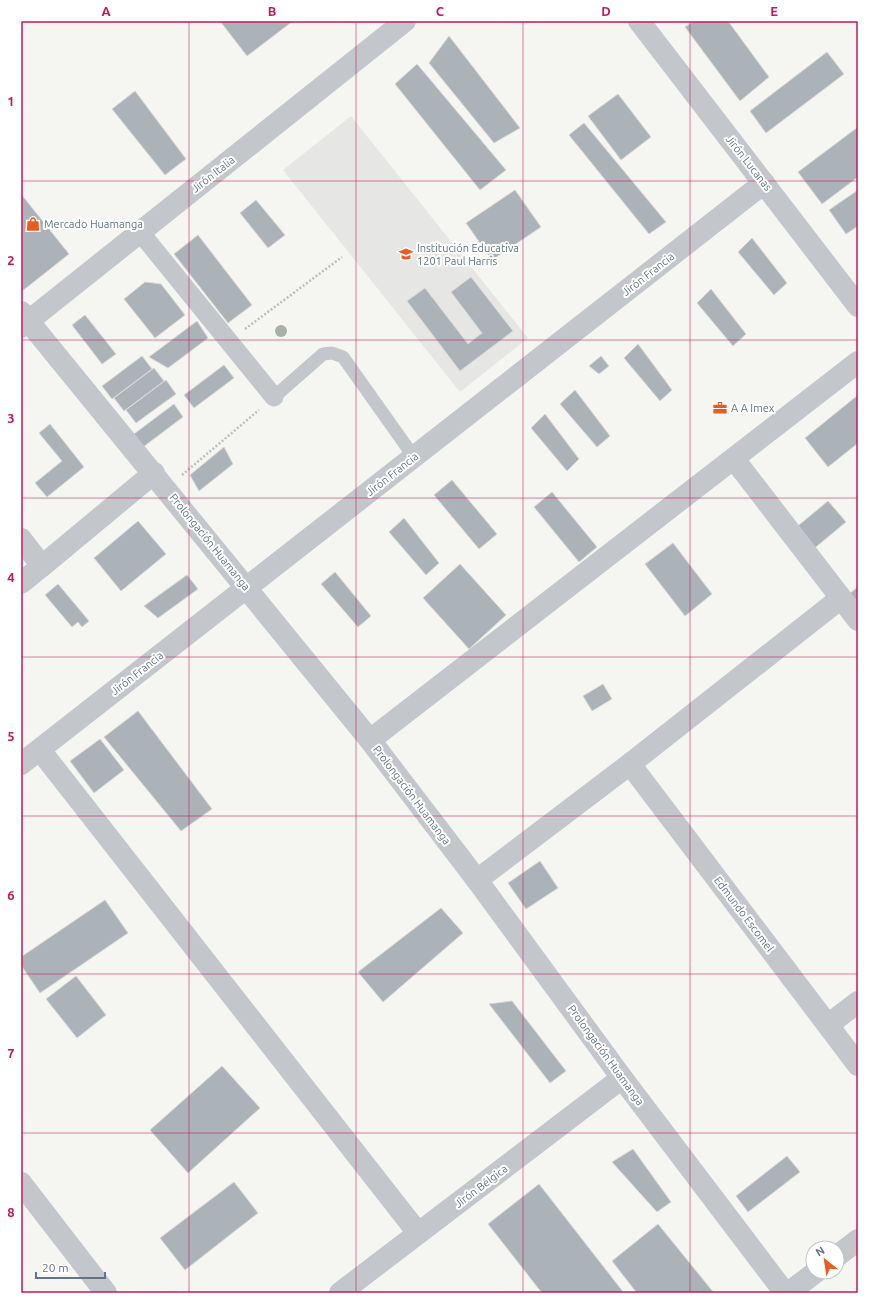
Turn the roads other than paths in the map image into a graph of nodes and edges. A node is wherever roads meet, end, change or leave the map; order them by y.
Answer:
1 (405, 21) edge
2 (639, 21) edge
3 (764, 183) junction
4 (140, 232) junction
5 (858, 306) edge
6 (23, 321) edge
7 (858, 362) edge
8 (274, 398) joint
9 (414, 457) junction
10 (734, 459) junction
11 (160, 481) junction
12 (21, 539) edge
13 (42, 566) junction
14 (21, 583) edge
15 (246, 588) junction
16 (841, 598) junction
17 (858, 620) edge
18 (370, 740) junction
19 (40, 750) junction
20 (21, 764) edge
21 (630, 764) junction
22 (477, 880) junction
23 (858, 1002) edge
24 (828, 1025) junction
25 (858, 1065) edge
26 (622, 1078) junction
27 (21, 1183) edge
28 (418, 1233) junction
29 (858, 1240) edge
30 (845, 1250) edge
31 (805, 1280) edge
32 (106, 1293) edge
33 (340, 1293) edge
34 (785, 1293) edge
35 (788, 1293) edge

1 - 4 street, Jirón Italia
2 - 3 street, Jirón Lucanas
3 - 5 street, Jirón Lucanas
3 - 9 street, Jirón Francia
4 - 6 street, Jirón Italia
4 - 8 street
6 - 11 street, Prolongación Huamanga
7 - 10 street
8 - 9 lane
9 - 15 street, Jirón Francia
10 - 16 street
10 - 18 street
11 - 13 street
11 - 15 street, Prolongación Huamanga
12 - 13 street
13 - 14 street
15 - 18 street, Prolongación Huamanga
15 - 19 street, Jirón Francia
16 - 17 street
16 - 21 street
18 - 22 street, Prolongación Huamanga
19 - 20 street, Jirón Francia
19 - 28 street
21 - 22 street
21 - 24 street, Edmundo Escomel
22 - 26 street, Prolongación Huamanga
23 - 24 street
24 - 25 street, Edmundo Escomel
26 - 28 street, Jirón Bélgica
26 - 34 street, Prolongación Huamanga
27 - 32 street
28 - 33 street, Jirón Bélgica
29 - 30 street
31 - 35 street

